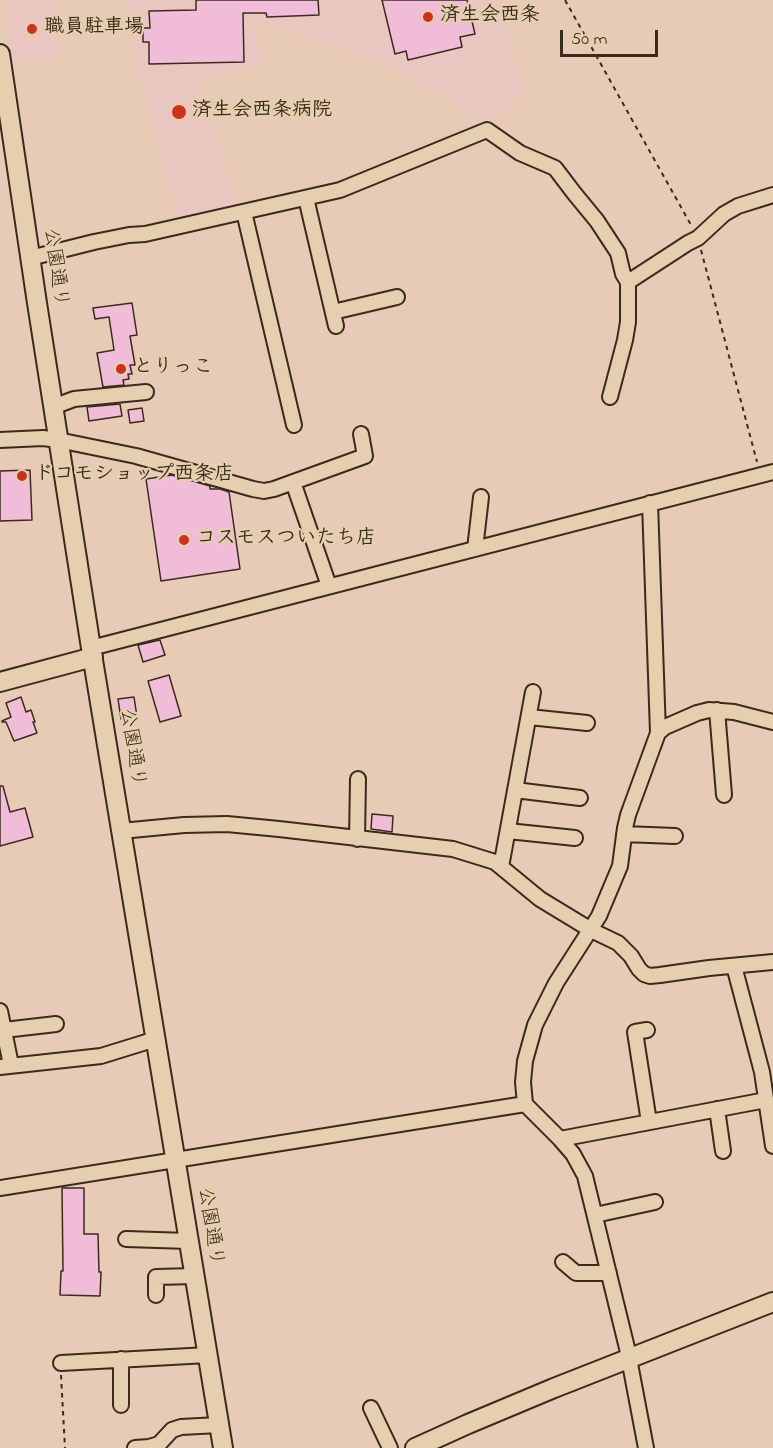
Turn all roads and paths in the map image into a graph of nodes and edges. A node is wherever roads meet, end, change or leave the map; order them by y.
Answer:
1 (565, 0) edge
2 (0, 54) edge
3 (773, 195) edge
4 (306, 198) junction
5 (244, 212) junction
6 (698, 238) junction
7 (30, 258) junction
8 (628, 282) junction
9 (397, 297) dead end
10 (146, 392) dead end
11 (610, 397) dead end
12 (53, 408) junction
13 (294, 425) dead end
14 (361, 434) dead end
15 (0, 440) edge
16 (58, 440) junction
17 (767, 473) edge
18 (293, 482) junction
19 (481, 497) dead end
20 (650, 503) junction
21 (475, 549) junction
22 (330, 586) junction
23 (92, 652) junction
24 (0, 682) edge
25 (533, 693) dead end
26 (717, 710) junction
27 (529, 717) junction
28 (773, 722) edge
29 (587, 723) dead end
30 (658, 733) junction
31 (358, 779) dead end
32 (515, 790) junction
33 (724, 795) dead end
34 (580, 798) dead end
35 (122, 831) junction
36 (508, 831) junction
37 (624, 834) junction
38 (675, 836) dead end
39 (576, 838) dead end
40 (357, 839) junction
41 (501, 867) junction
42 (591, 930) junction
43 (773, 962) edge
44 (734, 966) junction
45 (0, 1011) edge
46 (56, 1024) dead end
47 (4, 1030) junction
48 (647, 1030) dead end
49 (156, 1039) junction
50 (5, 1066) edge
51 (766, 1100) junction
52 (525, 1104) junction
53 (717, 1109) junction
54 (649, 1122) junction
55 (560, 1138) junction
56 (773, 1146) edge
57 (723, 1151) dead end
58 (176, 1160) junction
59 (0, 1188) edge
60 (655, 1202) dead end
61 (595, 1215) junction
62 (126, 1239) dead end
63 (189, 1241) junction
64 (563, 1262) dead end
65 (609, 1273) junction
66 (195, 1276) junction
67 (156, 1294) dead end
68 (773, 1302) edge
69 (208, 1355) junction
70 (630, 1358) junction
71 (121, 1359) junction
72 (61, 1363) joint
73 (122, 1405) dead end
74 (371, 1408) dead end
75 (219, 1425) junction
76 (65, 1448) edge
77 (135, 1448) edge
78 (223, 1448) edge
79 (390, 1448) edge
80 (415, 1448) edge
81 (646, 1448) edge

1 - 6 path
2 - 7 street, 公園通り
3 - 6 street
4 - 5 street
4 - 8 street
4 - 9 street
5 - 7 street
5 - 13 street
6 - 8 street
6 - 17 path
7 - 12 street, 公園通り
8 - 11 street
10 - 12 street
12 - 16 street, 公園通り
14 - 18 street
15 - 16 street
16 - 18 street
16 - 23 street, 公園通り
17 - 20 street
18 - 22 street
19 - 21 street
20 - 21 street
20 - 30 street
21 - 22 street
22 - 23 street
23 - 24 street
23 - 35 street, 公園通り
25 - 27 street
26 - 28 street
26 - 30 street
26 - 33 street
27 - 29 street
27 - 32 street
30 - 37 street
31 - 40 street
32 - 34 street
32 - 36 street
35 - 40 street
35 - 49 street, 公園通り
36 - 39 street
36 - 41 street
37 - 38 street
37 - 42 street
40 - 41 street
41 - 42 street
42 - 44 street
42 - 52 street
43 - 44 street
44 - 51 street
45 - 47 street
46 - 47 street
47 - 50 street
48 - 54 street
49 - 50 street
49 - 58 street, 公園通り
51 - 53 street
51 - 56 street
52 - 55 street
52 - 58 street
53 - 54 street
53 - 57 street
54 - 55 street
55 - 61 street
58 - 59 street
58 - 63 street, 公園通り
60 - 61 street
61 - 65 street
62 - 63 street
63 - 66 street, 公園通り
64 - 65 street
65 - 70 street
66 - 67 street
66 - 69 street, 公園通り
68 - 70 street
69 - 71 street
69 - 75 street, 公園通り
70 - 80 street
70 - 81 street
71 - 72 street
71 - 73 street
72 - 76 path
74 - 79 street
75 - 77 street
75 - 78 street, 公園通り

